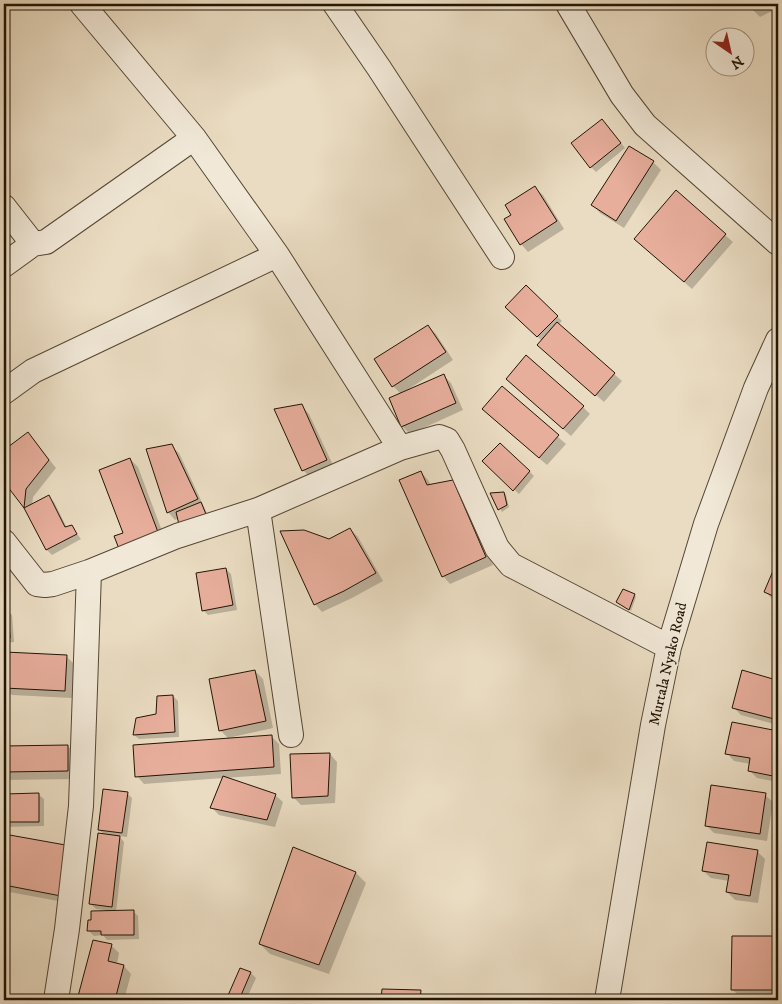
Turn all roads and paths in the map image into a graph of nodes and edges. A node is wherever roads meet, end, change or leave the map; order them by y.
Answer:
1 (82, 4) edge
2 (568, 4) edge
3 (341, 6) edge
4 (194, 138) junction
5 (4, 207) edge
6 (778, 243) edge
7 (33, 244) junction
8 (277, 255) junction
9 (502, 257) dead end
10 (4, 266) edge
11 (778, 340) edge
12 (4, 392) edge
13 (400, 448) junction
14 (258, 510) junction
15 (4, 542) edge
16 (89, 572) junction
17 (670, 647) junction
18 (291, 736) dead end
19 (56, 1000) edge
20 (607, 1000) edge

1 - 4 street
2 - 6 street
3 - 9 street
4 - 7 street
4 - 8 street
5 - 7 street
7 - 10 street
8 - 12 street
8 - 13 street
11 - 17 street, Murtala Nyako Road
13 - 14 street
13 - 17 street
14 - 16 street
14 - 18 street
15 - 16 street
16 - 19 street
17 - 20 street, Murtala Nyako Road

